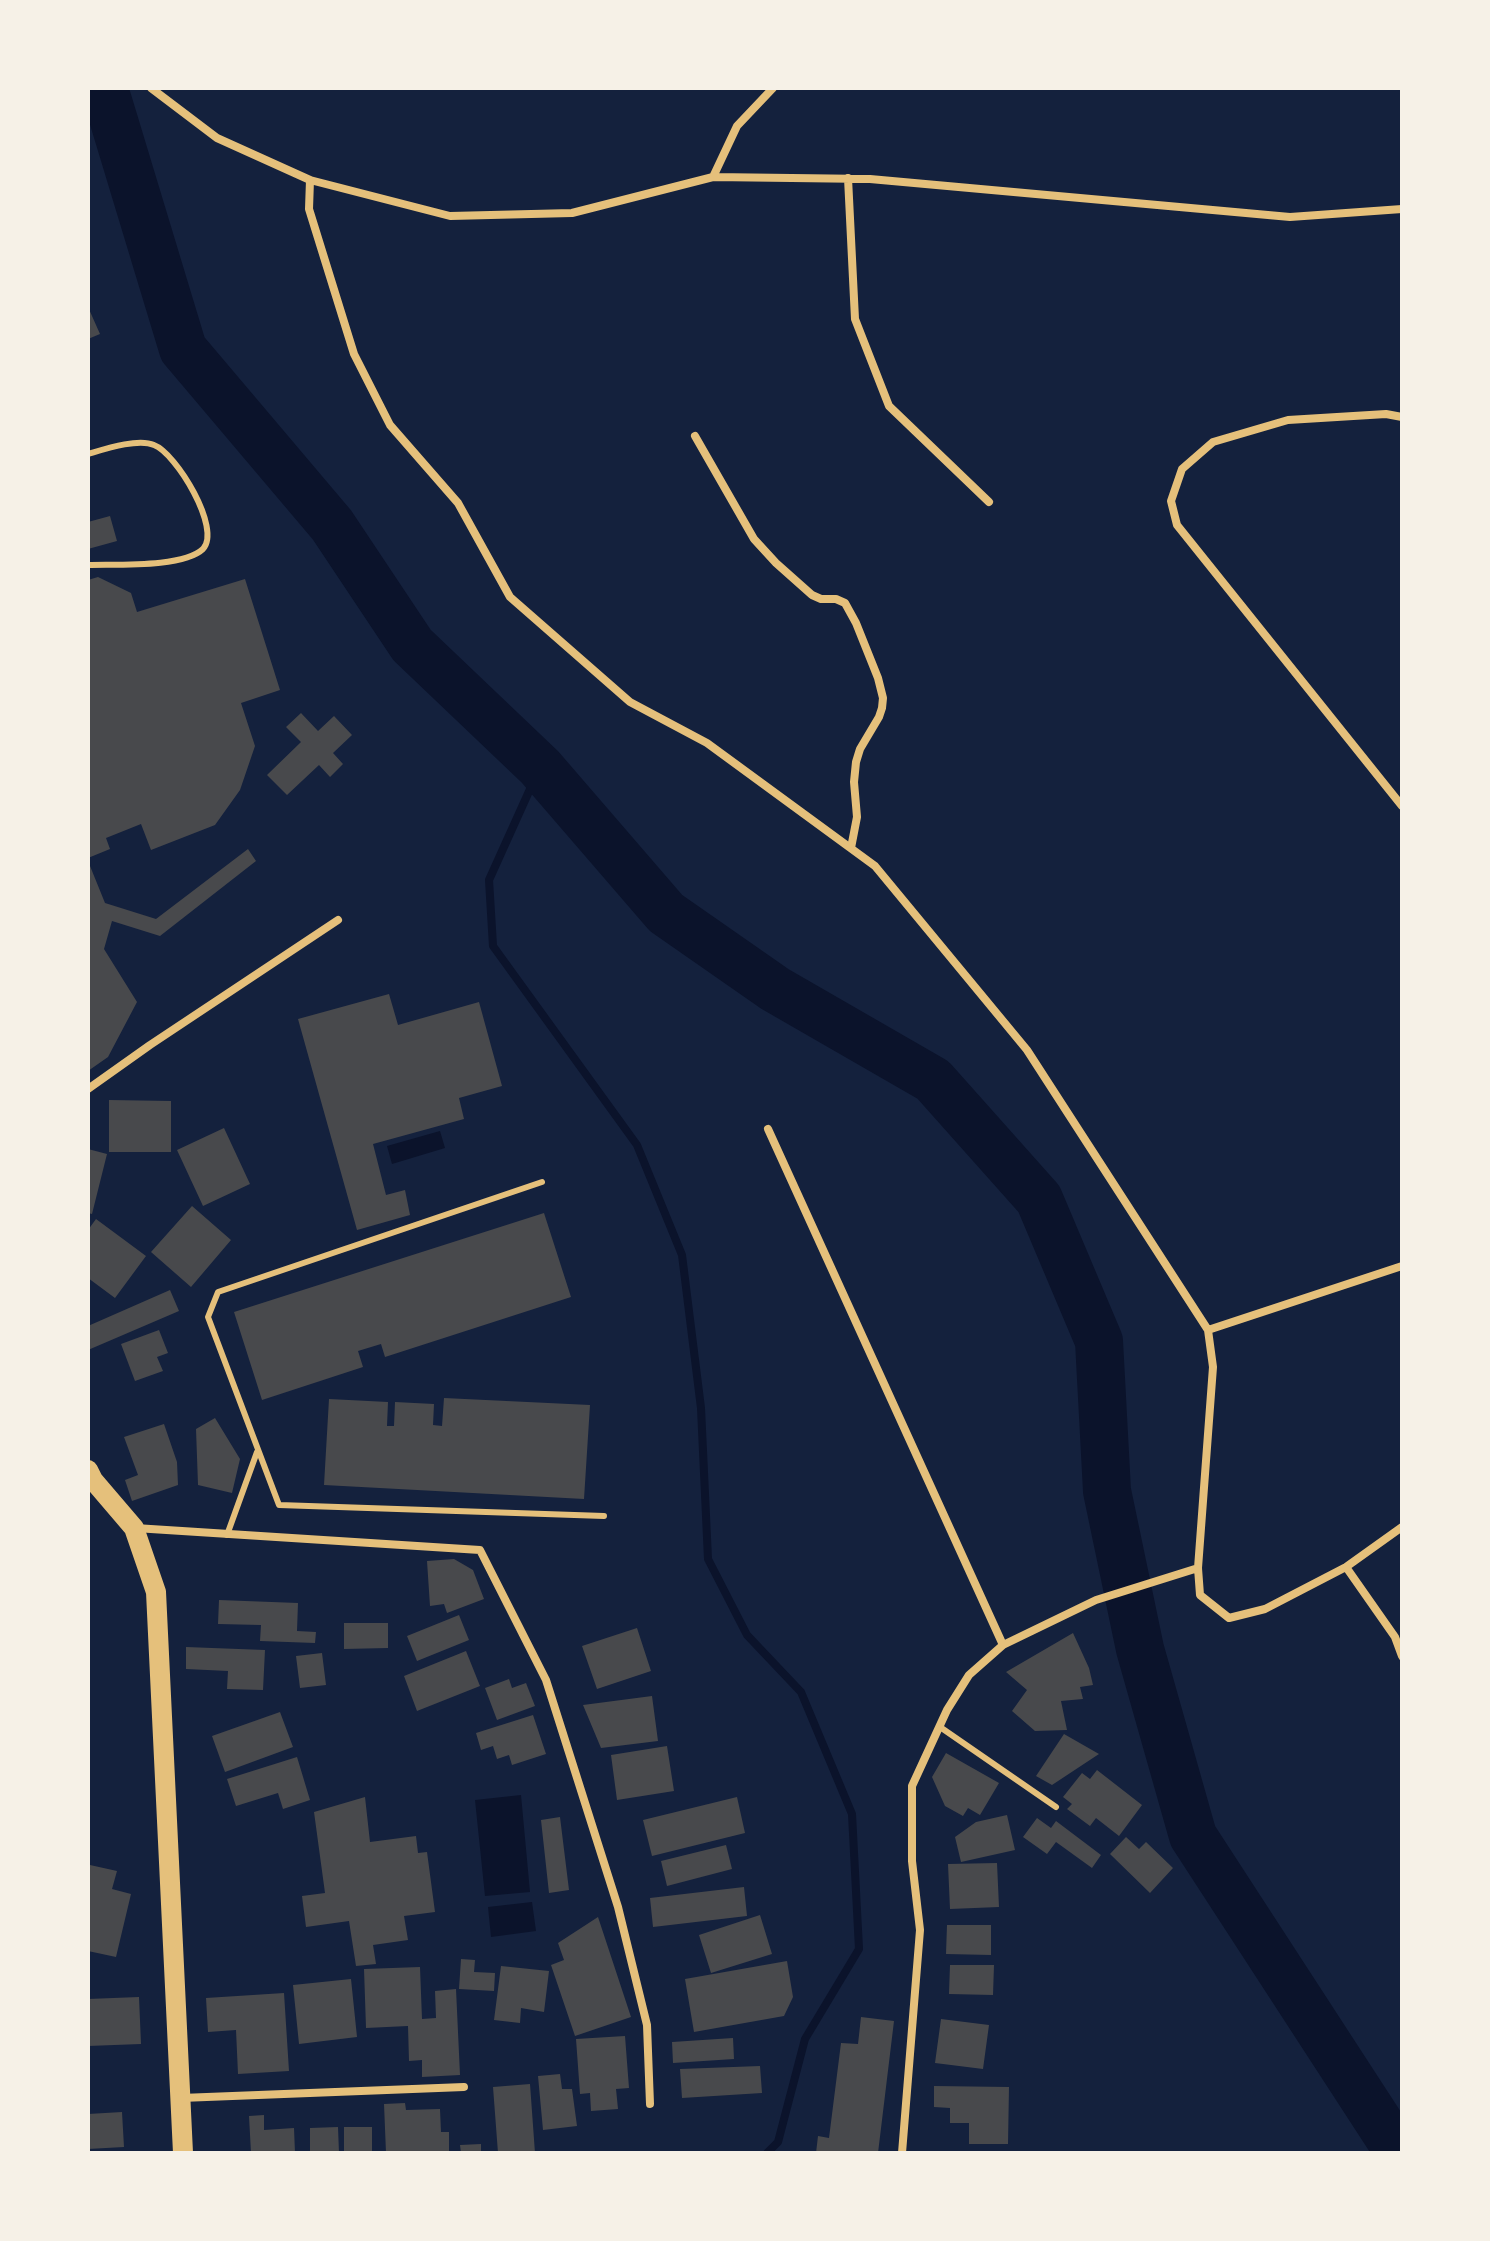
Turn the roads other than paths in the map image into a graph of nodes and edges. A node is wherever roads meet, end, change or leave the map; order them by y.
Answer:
1 (151, 88) edge
2 (773, 88) edge
3 (713, 177) junction
4 (848, 178) junction
5 (310, 180) junction
6 (1402, 209) edge
7 (1402, 417) edge
8 (695, 436) dead end
9 (88, 454) edge
10 (989, 502) dead end
11 (88, 565) edge
12 (1402, 806) edge
13 (851, 848) junction
14 (338, 920) dead end
15 (88, 1089) edge
16 (768, 1129) dead end
17 (542, 1182) dead end
18 (1402, 1266) edge
19 (1208, 1330) junction
20 (258, 1451) junction
21 (88, 1470) edge
22 (604, 1516) dead end
23 (1402, 1527) edge
24 (134, 1528) junction
25 (227, 1535) junction
26 (1346, 1567) junction
27 (1198, 1568) junction
28 (1003, 1645) junction
29 (1402, 1656) edge
30 (940, 1727) junction
31 (1056, 1807) dead end
32 (464, 2087) dead end
33 (181, 2098) junction
34 (650, 2104) dead end
35 (183, 2153) edge
36 (902, 2153) edge

1 - 5 street
2 - 3 street
3 - 4 street
3 - 5 street
4 - 6 street
4 - 10 street
5 - 13 street
7 - 12 street
8 - 13 street
9 - 11 lane
13 - 19 street
14 - 15 street
16 - 28 street
17 - 20 lane
18 - 19 street
19 - 27 street
20 - 22 lane
20 - 25 lane
21 - 24 main road
23 - 26 street
24 - 25 street
24 - 33 main road
25 - 34 street
26 - 27 street
26 - 29 street
27 - 28 street
28 - 30 street
30 - 31 lane
30 - 36 street
32 - 33 street
33 - 35 main road

